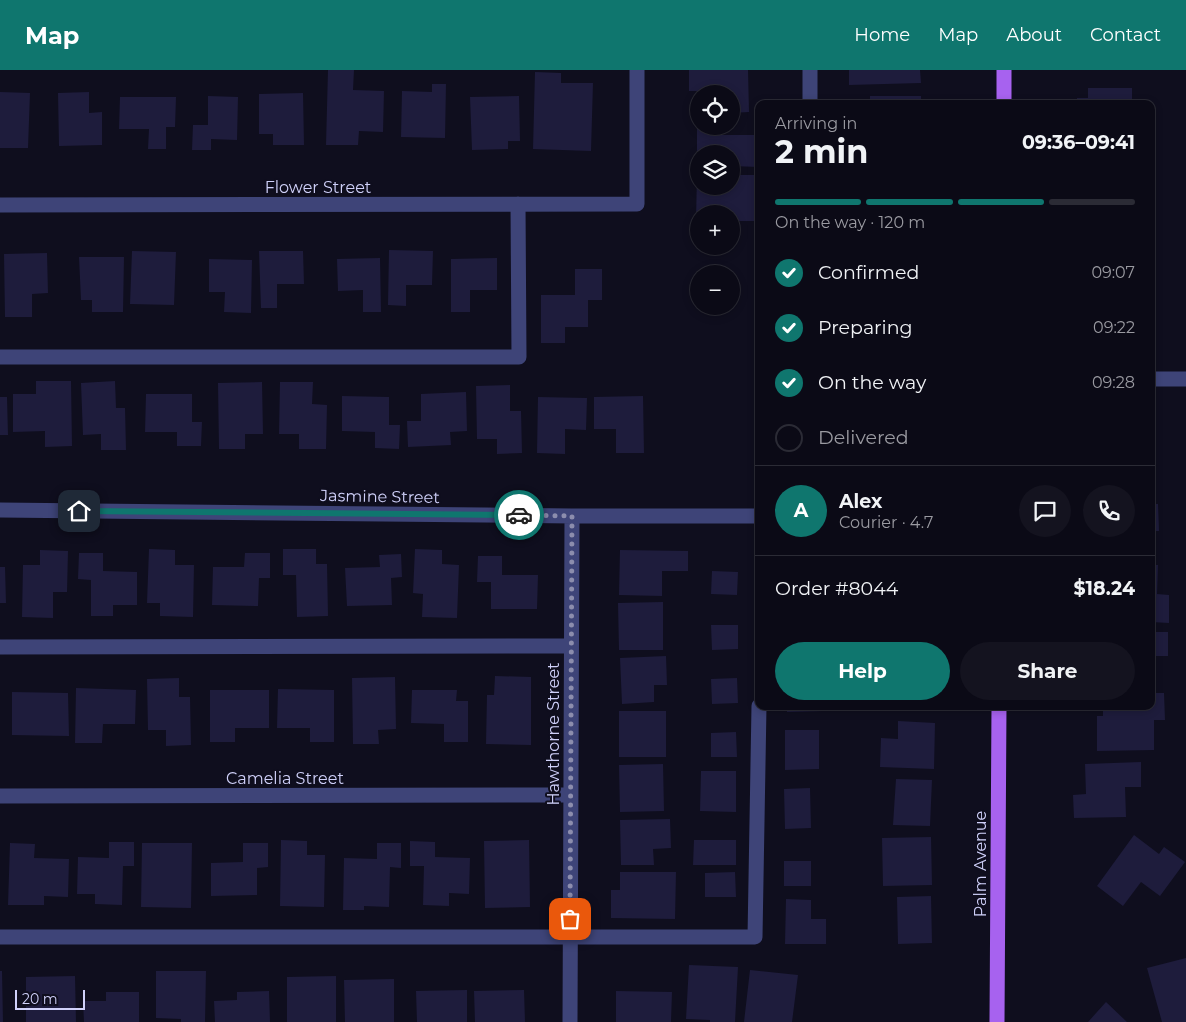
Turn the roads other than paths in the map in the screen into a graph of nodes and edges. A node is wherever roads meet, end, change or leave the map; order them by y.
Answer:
1 (637, 70) edge
2 (810, 70) edge
3 (1004, 70) edge
4 (810, 100) edge
5 (1004, 100) edge
6 (518, 204) junction
7 (0, 205) edge
8 (0, 357) edge
9 (1155, 379) edge
10 (1186, 379) edge
11 (0, 510) edge
12 (572, 516) junction
13 (755, 516) edge
14 (571, 646) junction
15 (0, 647) edge
16 (759, 710) edge
17 (999, 710) edge
18 (570, 795) junction
19 (0, 796) edge
20 (570, 936) junction
21 (0, 937) edge
22 (570, 1022) edge
23 (997, 1022) edge

1 - 6 street, Flower Street
2 - 4 street
3 - 5 main road
6 - 7 street, Flower Street
6 - 8 street
9 - 10 street
11 - 12 street, Jasmine Street
12 - 13 street, Jasmine Street
12 - 14 street, Hawthorne Street
14 - 15 street
14 - 18 street, Hawthorne Street
16 - 20 street
17 - 23 main road, Palm Avenue
18 - 19 street, Camelia Street
18 - 20 street, Hawthorne Street
20 - 21 street
20 - 22 street, Hawthorne Street

